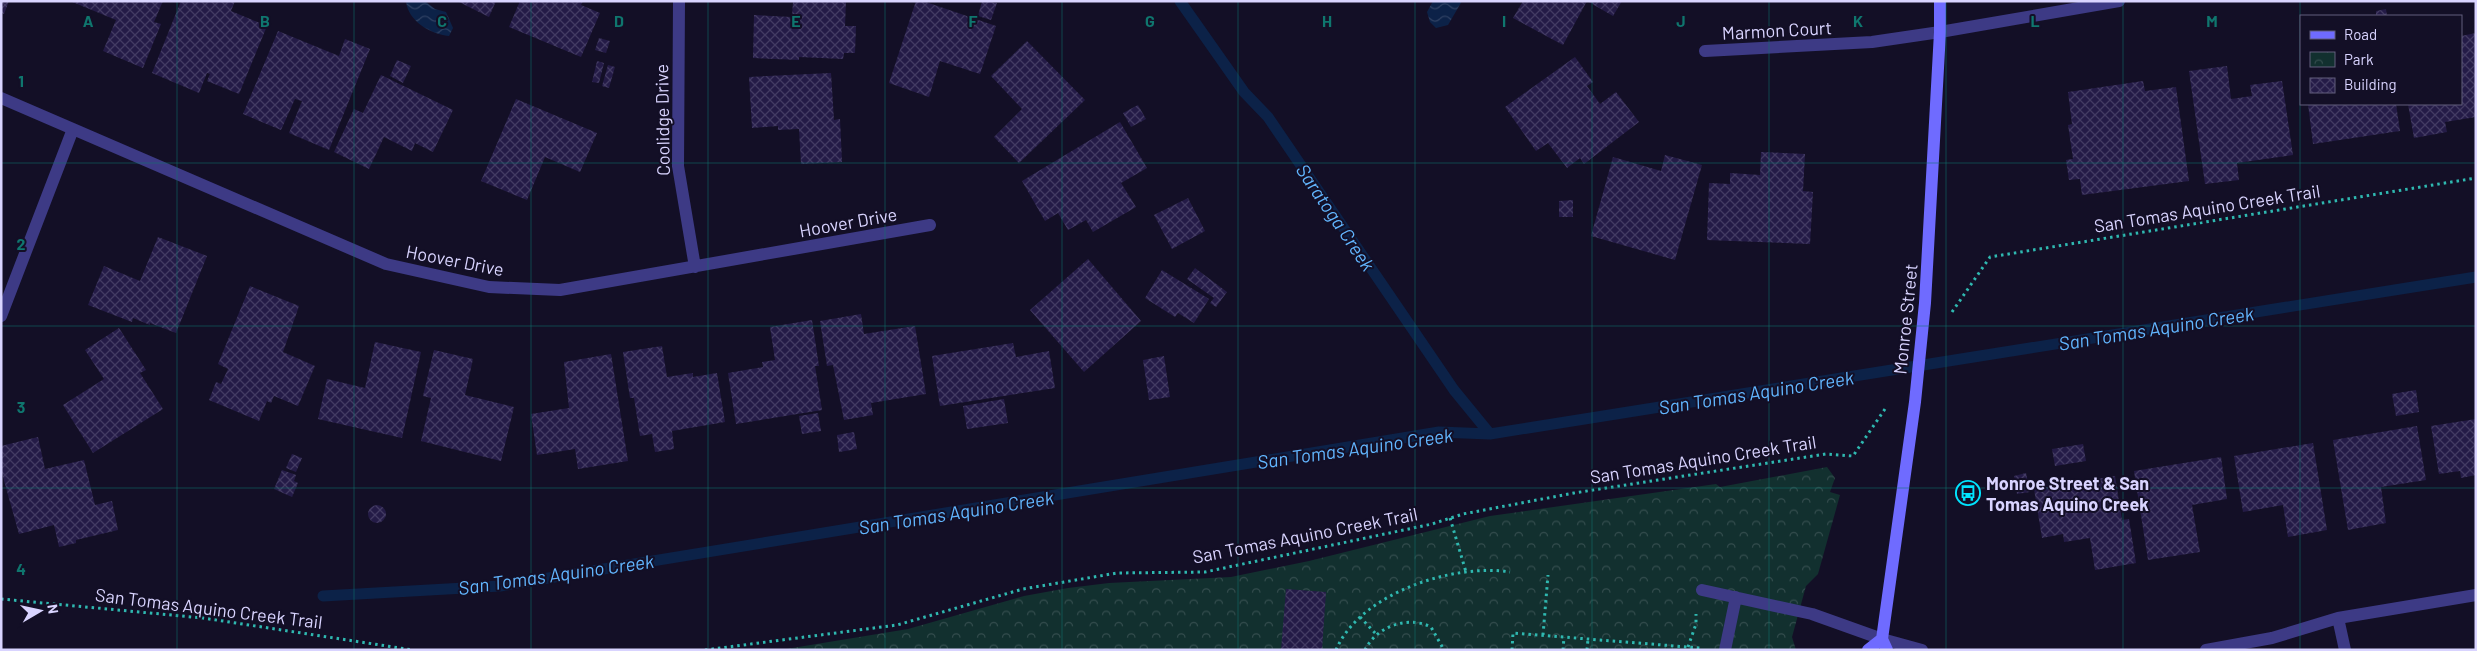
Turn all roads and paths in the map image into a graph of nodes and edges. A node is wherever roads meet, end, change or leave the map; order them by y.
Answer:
1 (678, 1) edge
2 (1940, 1) edge
3 (2119, 1) edge
4 (1940, 32) junction
5 (1705, 51) dead end
6 (1, 98) edge
7 (74, 129) junction
8 (2476, 178) edge
9 (930, 225) dead end
10 (695, 267) junction
11 (1963, 296) dead end
12 (1, 316) edge
13 (1887, 407) dead end
14 (1450, 518) junction
15 (1466, 572) junction
16 (1510, 572) dead end
17 (1548, 575) dead end
18 (1702, 590) dead end
19 (2476, 595) edge
20 (1736, 597) junction
21 (1, 599) edge
22 (1360, 618) junction
23 (2338, 618) junction
24 (1376, 634) junction
25 (1542, 635) junction
26 (1564, 637) junction
27 (1588, 639) junction
28 (1638, 643) junction
29 (1884, 644) edge
30 (1709, 649) edge
31 (413, 650) edge
32 (705, 650) edge
33 (1336, 650) edge
34 (1365, 650) edge
35 (1444, 650) edge
36 (1512, 650) edge
37 (1563, 650) edge
38 (1587, 650) edge
39 (1638, 650) edge
40 (1725, 650) edge
41 (1868, 650) edge
42 (1922, 650) edge
43 (2206, 650) edge
44 (2345, 650) edge

1 - 10 street, Coolidge Drive
2 - 4 main road, Monroe Street
3 - 4 street, Marmon Court
4 - 5 street, Marmon Court
4 - 29 main road, Monroe Street
6 - 7 street, Hoover Drive
7 - 10 street, Hoover Drive
7 - 12 street
8 - 11 path, San Tomas Aquino Creek Trail
9 - 10 street, Hoover Drive
13 - 14 path, San Tomas Aquino Creek Trail
14 - 15 path
14 - 32 path, San Tomas Aquino Creek Trail
15 - 16 path
15 - 22 path
17 - 25 path
18 - 20 street
19 - 23 street
20 - 29 street
20 - 40 street
21 - 31 path, San Tomas Aquino Creek Trail
22 - 24 path
22 - 33 path
23 - 43 street
23 - 44 street
24 - 34 path
24 - 35 path
25 - 26 path
25 - 36 path
26 - 27 path
26 - 37 path
27 - 28 path
27 - 38 path
28 - 30 path
28 - 39 path
29 - 41 main road
29 - 42 street

